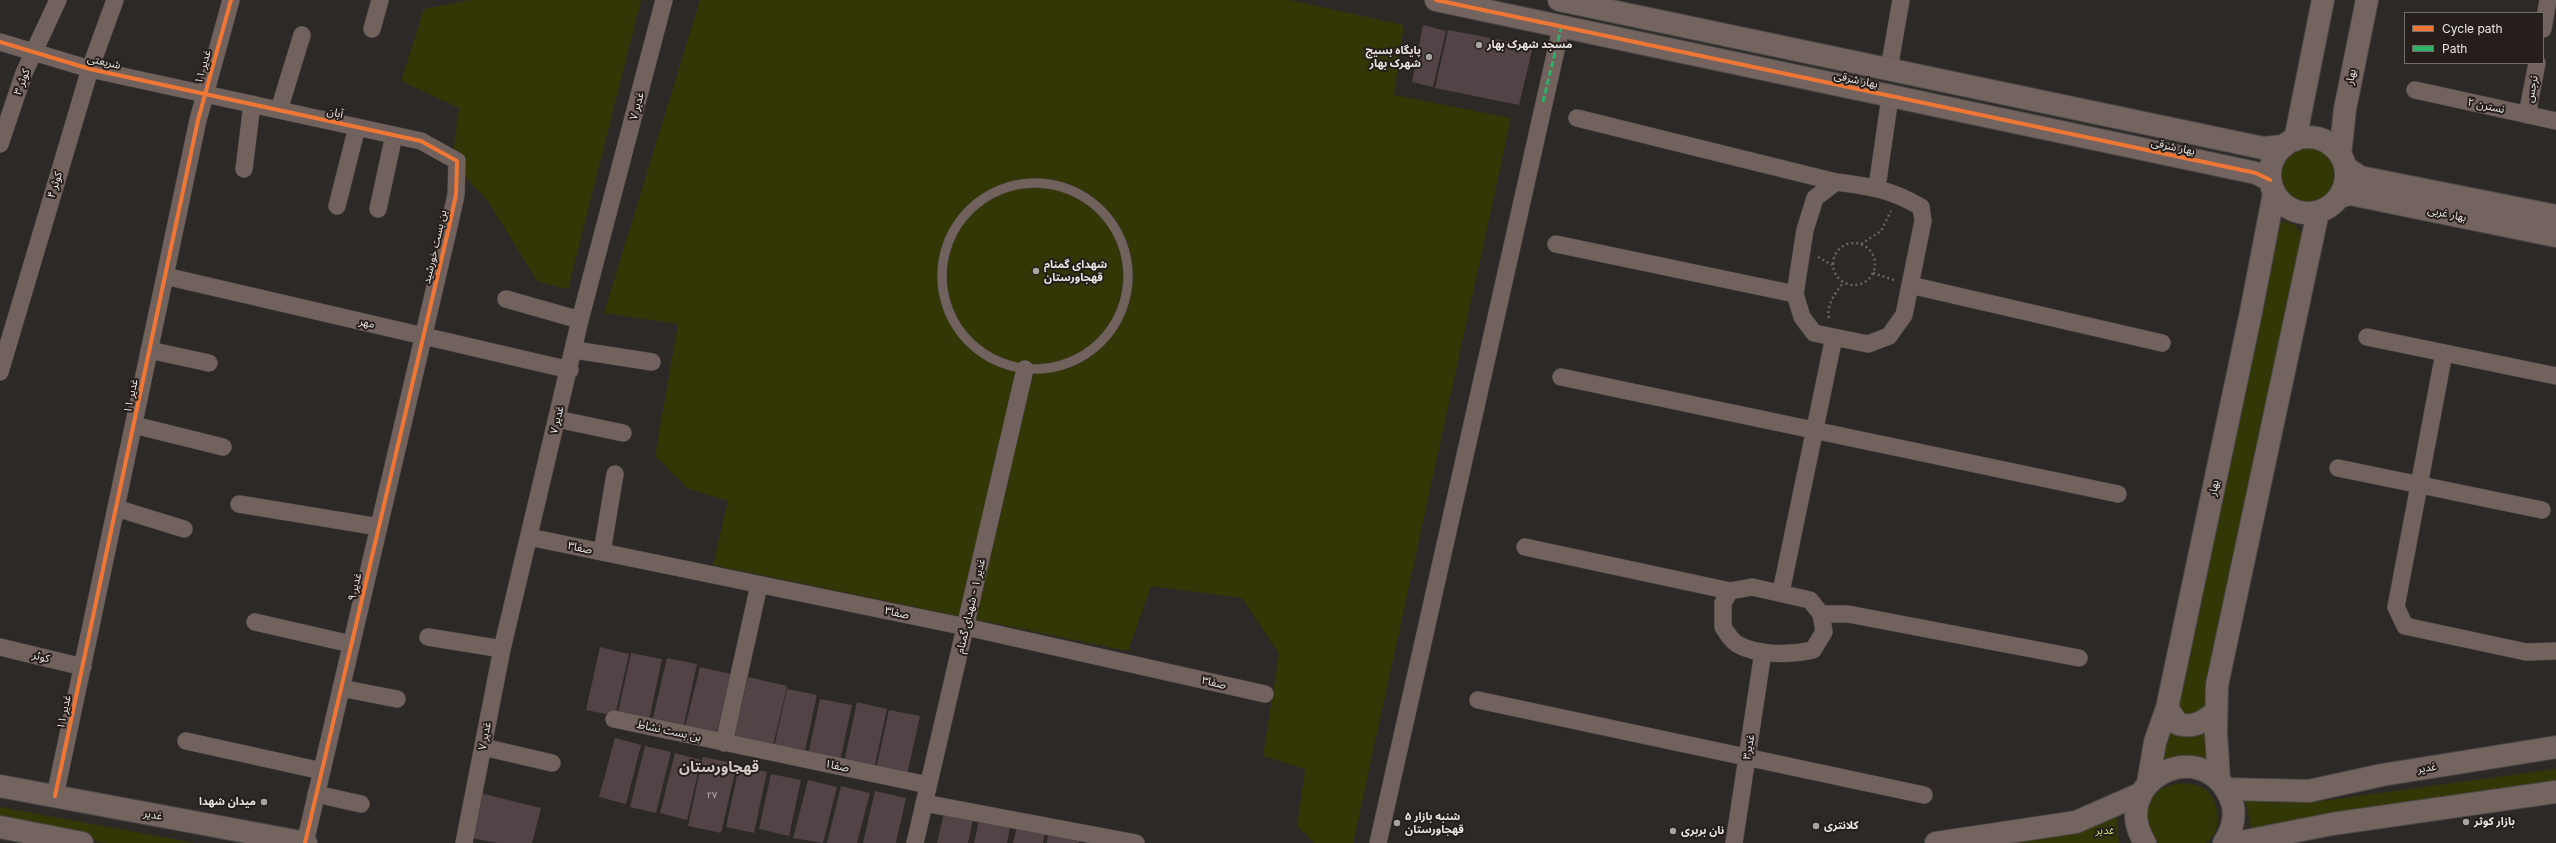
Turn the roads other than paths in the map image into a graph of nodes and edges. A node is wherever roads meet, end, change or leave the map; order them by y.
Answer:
1 (58, 0) edge
2 (115, 0) edge
3 (231, 0) edge
4 (380, 0) edge
5 (664, 0) edge
6 (1436, 0) edge
7 (1559, 0) edge
8 (1901, 0) edge
9 (2323, 0) edge
10 (2367, 0) edge
11 (2548, 0) edge
12 (1479, 5) edge
13 (2544, 23) edge
14 (1560, 28) junction
15 (372, 29) dead end
16 (302, 35) dead end
17 (0, 42) edge
18 (34, 53) junction
19 (2536, 64) edge
20 (90, 69) junction
21 (1890, 70) junction
22 (2415, 90) dead end
23 (205, 93) junction
24 (1890, 97) junction
25 (252, 104) junction
26 (279, 110) junction
27 (2527, 115) junction
28 (1577, 118) dead end
29 (2556, 121) edge
30 (357, 127) junction
31 (394, 135) junction
32 (2289, 143) junction
33 (0, 144) edge
34 (457, 161) joint
35 (2342, 161) junction
36 (244, 169) dead end
37 (1836, 182) junction
38 (1877, 187) junction
39 (2272, 187) junction
40 (2339, 197) junction
41 (337, 206) dead end
42 (378, 209) dead end
43 (2318, 212) junction
44 (2556, 216) edge
45 (2556, 236) edge
46 (1556, 244) dead end
47 (165, 276) junction
48 (1910, 285) junction
49 (1795, 294) junction
50 (506, 299) dead end
51 (580, 320) junction
52 (423, 336) junction
53 (1834, 337) junction
54 (2367, 337) dead end
55 (2162, 343) dead end
56 (149, 350) junction
57 (575, 350) junction
58 (2444, 353) junction
59 (652, 362) dead end
60 (209, 363) dead end
61 (1025, 369) junction
62 (570, 370) junction
63 (0, 372) edge
64 (2556, 376) edge
65 (1561, 377) dead end
66 (557, 419) junction
67 (134, 425) junction
68 (1816, 431) junction
69 (623, 433) dead end
70 (224, 447) dead end
71 (2338, 468) dead end
72 (615, 474) dead end
73 (2419, 484) junction
74 (2118, 494) dead end
75 (239, 504) dead end
76 (116, 508) junction
77 (2542, 510) dead end
78 (379, 528) junction
79 (184, 529) dead end
80 (529, 537) junction
81 (1524, 547) dead end
82 (602, 552) junction
83 (759, 585) junction
84 (1730, 591) junction
85 (1781, 592) junction
86 (1821, 614) junction
87 (255, 622) dead end
88 (966, 627) junction
89 (428, 637) dead end
90 (351, 644) junction
91 (0, 647) edge
92 (502, 649) junction
93 (2556, 651) edge
94 (1763, 652) junction
95 (2079, 658) dead end
96 (83, 667) junction
97 (341, 688) junction
98 (1265, 694) dead end
99 (397, 699) dead end
100 (1478, 700) dead end
101 (2167, 708) junction
102 (2216, 712) junction
103 (614, 719) dead end
104 (186, 741) dead end
105 (724, 743) junction
106 (482, 747) junction
107 (746, 747) joint
108 (2556, 747) edge
109 (1747, 756) junction
110 (552, 763) dead end
111 (322, 771) junction
112 (2222, 784) junction
113 (928, 785) junction
114 (0, 786) edge
115 (2144, 788) junction
116 (2556, 792) edge
117 (316, 794) junction
118 (1924, 795) dead end
119 (55, 796) junction
120 (924, 803) junction
121 (361, 804) dead end
122 (0, 827) edge
123 (82, 843) edge
124 (306, 843) edge
125 (464, 843) edge
126 (915, 843) edge
127 (1136, 843) edge
128 (1378, 843) edge
129 (1734, 843) edge
130 (1936, 843) edge
131 (2145, 843) edge
132 (2224, 843) edge
133 (2236, 843) edge

1 - 18 street, کوثر ۳
2 - 20 street, کوثر ۴
3 - 23 street, غدیر ۱۱
4 - 15 street
5 - 51 street, غدیر ۷
6 - 12 street, بهار شرقی
7 - 21 street, بهار شرقی
8 - 21 street
9 - 32 street
10 - 35 street, بهار
11 - 13 street
12 - 14 street, بهار شرقی
14 - 24 street, بهار شرقی
14 - 128 street
16 - 26 street
17 - 18 street, شریعتی
18 - 20 street, شریعتی
18 - 33 street, کوثر ۳
19 - 27 street, نرجس
20 - 23 street, شریعتی
20 - 63 street, کوثر ۴
21 - 32 street, بهار شرقی
22 - 27 street, نسترن ۲
23 - 25 street, آبان
23 - 47 street, غدیر ۱۱
24 - 38 street
24 - 39 street, بهار شرقی
25 - 26 street, آبان
25 - 36 street
26 - 30 street, آبان
27 - 29 street, نسترن ۲
28 - 37 street
30 - 31 street, آبان
30 - 41 street
31 - 34 street, آبان
31 - 42 street
32 - 35 street
32 - 39 street
34 - 52 street, بن بست خورشید
35 - 40 street
35 - 44 street, بهار غربی
37 - 38 street
37 - 49 street
38 - 48 street
39 - 43 street
39 - 101 street, بهار
40 - 43 street
40 - 45 street, بهار غربی
43 - 102 street
46 - 49 street
47 - 52 street, مهر
47 - 56 street, غدیر ۱۱
48 - 53 street
48 - 55 street
49 - 53 street
50 - 51 street
51 - 57 street, غدیر ۷
52 - 62 street, مهر
52 - 78 street, غدیر ۹
53 - 68 street
54 - 58 street
56 - 60 street
56 - 67 street, غدیر ۱۱
57 - 59 street
57 - 62 street, غدیر ۷
58 - 64 street
58 - 73 street
61 - 61 lane
61 - 88 street, غدیر ۱ - شهدای گمنام
62 - 66 street, غدیر ۷
65 - 68 street
66 - 69 street
66 - 80 street, غدیر ۷
67 - 70 street
67 - 76 street, غدیر ۱۱
68 - 74 street
68 - 85 street
71 - 73 street
72 - 82 street
73 - 77 street
73 - 93 street
75 - 78 street
76 - 79 street
76 - 96 street, غدیر ۱۱
78 - 90 street, غدیر ۹
80 - 82 street, صفا۳
80 - 92 street, غدیر ۷
81 - 84 street
82 - 83 street, صفا۳
83 - 88 street, صفا۳
83 - 105 street
84 - 85 street
84 - 94 street
85 - 86 street
86 - 94 street
86 - 95 street
87 - 90 street
88 - 98 street, صفا۳
88 - 113 street, غدیر ۱ - شهدای گمنام
89 - 92 street
90 - 97 street, غدیر ۹
91 - 96 street, کوثر
92 - 106 street, غدیر ۷
94 - 109 street, غدیر۳
96 - 119 street, غدیر ۱۱
97 - 99 street
97 - 111 street, غدیر ۹
100 - 109 street
101 - 102 street
101 - 115 street, بهار
102 - 112 street
103 - 105 street, بن بست نشاط
104 - 111 street
105 - 107 street, بن بست نشاط
106 - 110 street
106 - 125 street, غدیر ۷
107 - 113 street, صفا۱
108 - 112 street, غدیر
109 - 118 street
109 - 129 street, غدیر۳
111 - 117 street, غدیر ۹
112 - 115 street
112 - 132 street
113 - 120 street, غدیر ۱ - شهدای گمنام
114 - 119 street, غدیر
115 - 130 street
115 - 131 street, بهار
116 - 133 street
117 - 121 street
117 - 124 street, غدیر ۹
119 - 124 street, غدیر
120 - 126 street, غدیر ۱ - شهدای گمنام
120 - 127 street
122 - 123 street

